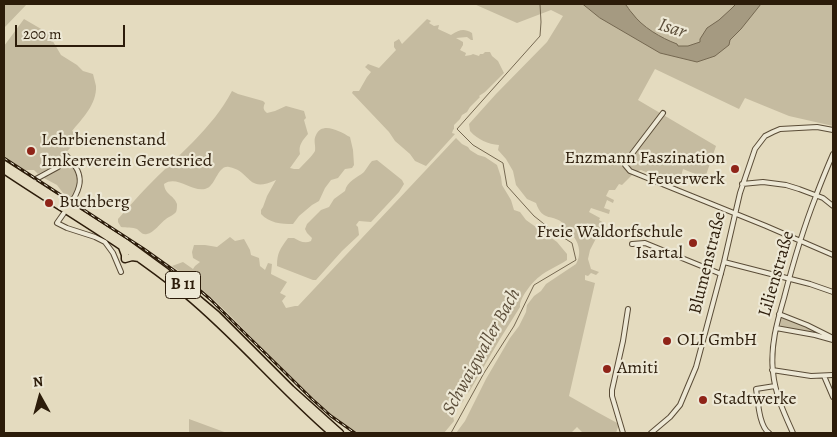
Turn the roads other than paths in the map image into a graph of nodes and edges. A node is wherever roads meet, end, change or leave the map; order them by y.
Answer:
1 (663, 113) dead end
2 (833, 130) edge
3 (833, 154) edge
4 (4, 164) edge
5 (4, 170) edge
6 (25, 178) junction
7 (36, 178) junction
8 (742, 184) junction
9 (38, 186) junction
10 (816, 196) junction
11 (73, 200) dead end
12 (833, 206) edge
13 (64, 213) dead end
14 (735, 214) junction
15 (801, 240) junction
16 (632, 244) dead end
17 (121, 246) junction
18 (833, 255) edge
19 (138, 258) junction
20 (125, 259) junction
21 (724, 262) junction
22 (118, 264) junction
23 (121, 272) dead end
24 (721, 274) junction
25 (788, 279) junction
26 (833, 292) edge
27 (628, 309) dead end
28 (779, 314) junction
29 (776, 328) junction
30 (833, 339) edge
31 (772, 370) junction
32 (833, 375) edge
33 (824, 376) junction
34 (775, 386) junction
35 (833, 397) edge
36 (332, 433) edge
37 (340, 433) edge
38 (623, 433) edge
39 (651, 433) edge
40 (769, 433) edge
41 (793, 433) edge

1 - 14 street
2 - 8 street, Blumenstraße
3 - 10 street, Lilienstraße
4 - 6 main road, B 11
5 - 17 main road, B 11
6 - 7 main road
6 - 9 main road, B 11
7 - 9 main road
7 - 11 street
8 - 10 street
8 - 14 street, Blumenstraße
9 - 37 main road, B 11
10 - 12 street
10 - 15 street, Lilienstraße
13 - 22 street
14 - 15 street
14 - 21 street, Blumenstraße
15 - 18 street
15 - 25 street, Lilienstraße
16 - 24 street
17 - 19 main road, B 11
17 - 20 main road
19 - 20 main road
19 - 36 main road, B 11
20 - 22 street
21 - 24 street, Blumenstraße
21 - 25 street
22 - 23 street
24 - 39 street, Blumenstraße
25 - 26 street
25 - 28 street, Lilienstraße
27 - 38 street
28 - 29 street, Lilienstraße
28 - 30 street
29 - 30 street
29 - 31 street, Lilienstraße
31 - 33 street
31 - 34 street, Lilienstraße
32 - 33 street
33 - 35 street
34 - 40 street
34 - 41 street, Lilienstraße

